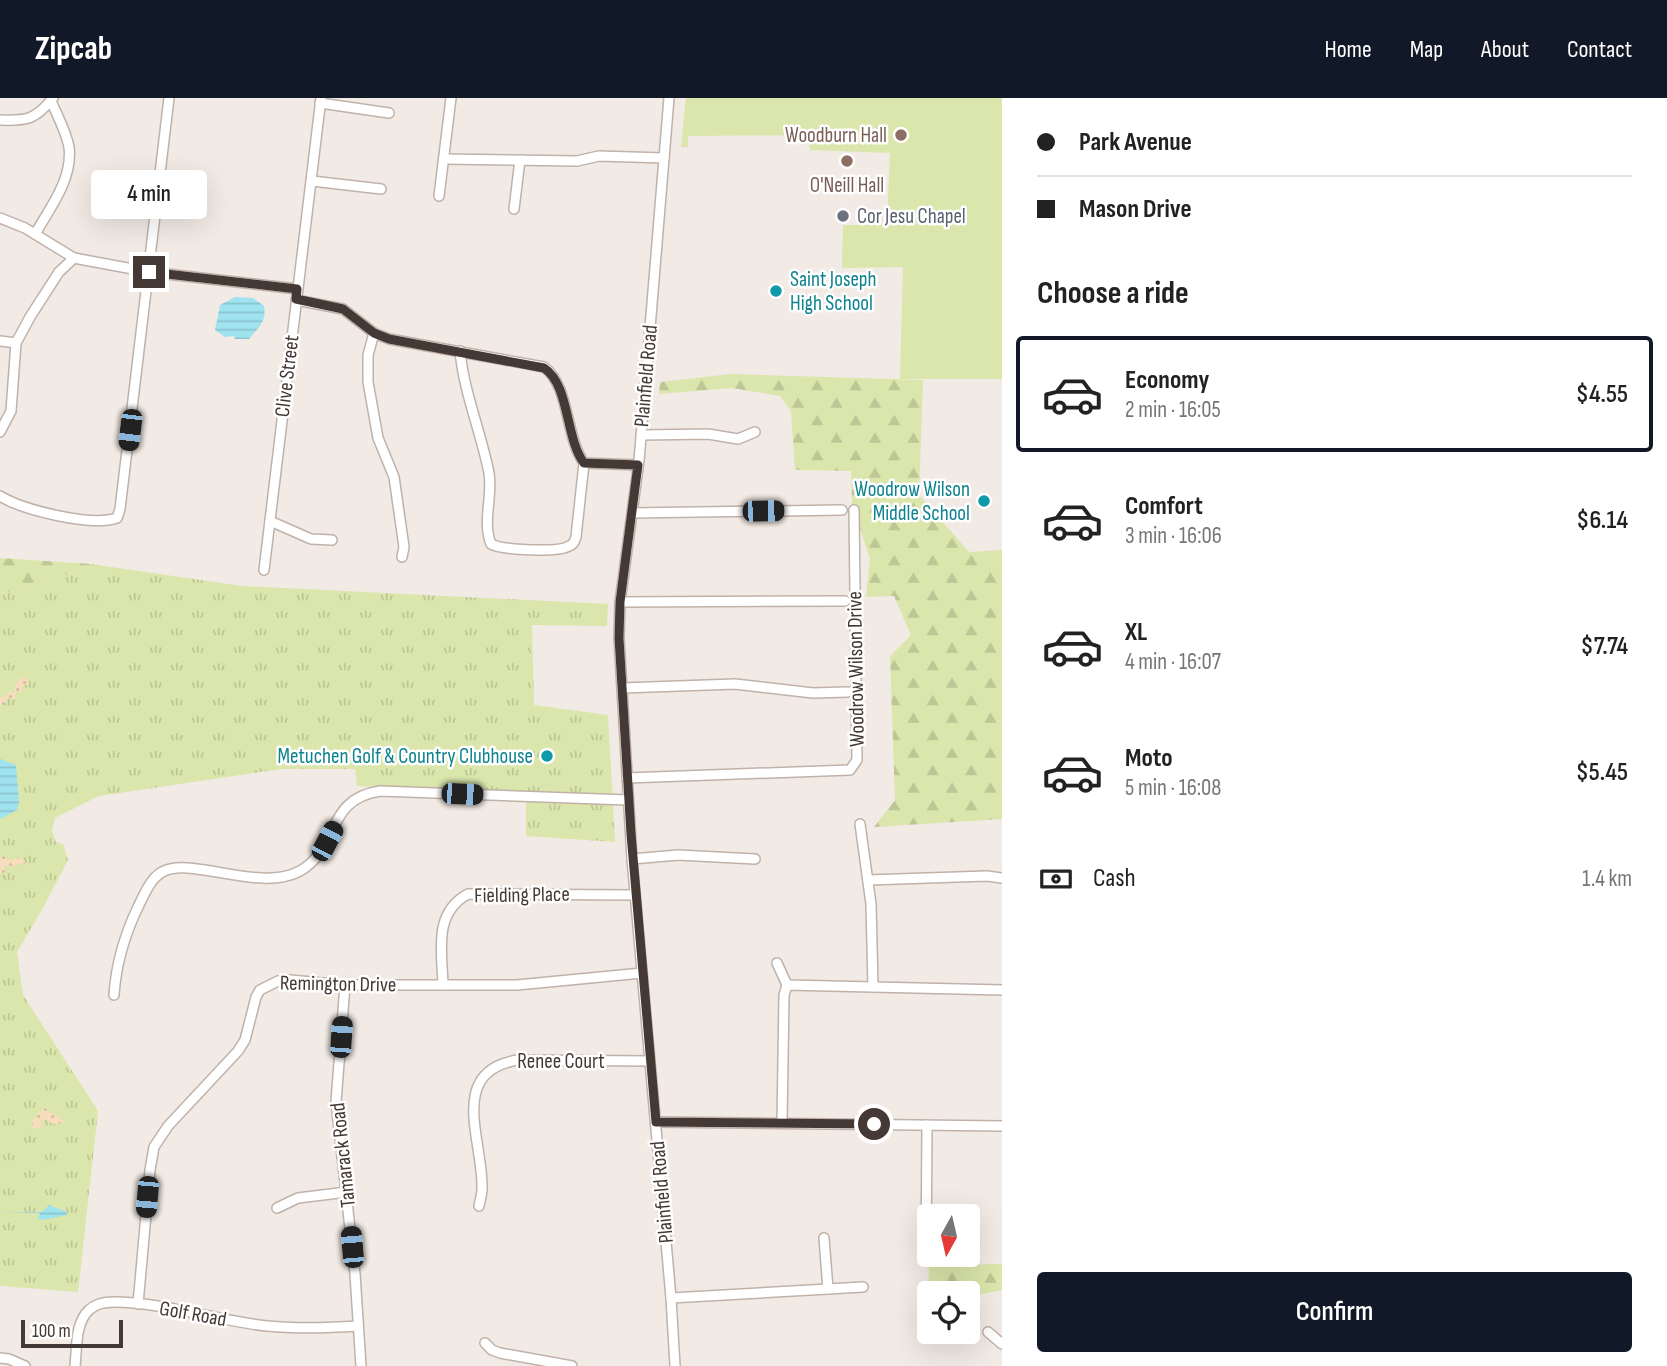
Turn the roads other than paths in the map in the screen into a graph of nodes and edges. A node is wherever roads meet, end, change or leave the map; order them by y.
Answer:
1 (169, 98) edge
2 (451, 98) edge
3 (669, 98) edge
4 (52, 99) edge
5 (320, 101) edge
6 (389, 113) dead end
7 (0, 120) edge
8 (664, 158) junction
9 (446, 159) junction
10 (520, 160) junction
11 (312, 181) junction
12 (381, 188) dead end
13 (439, 196) dead end
14 (514, 209) dead end
15 (0, 218) edge
16 (35, 233) junction
17 (74, 258) junction
18 (149, 272) junction
19 (297, 289) junction
20 (296, 299) junction
21 (374, 333) junction
22 (0, 341) edge
23 (16, 343) junction
24 (460, 351) junction
25 (0, 432) edge
26 (755, 432) dead end
27 (641, 435) junction
28 (584, 463) junction
29 (638, 465) junction
30 (0, 496) edge
31 (842, 510) dead end
32 (854, 510) dead end
33 (632, 513) junction
34 (270, 521) junction
35 (332, 540) dead end
36 (402, 557) dead end
37 (264, 570) dead end
38 (845, 601) dead end
39 (620, 602) junction
40 (622, 688) junction
41 (848, 692) dead end
42 (627, 778) junction
43 (628, 800) junction
44 (860, 824) dead end
45 (632, 859) junction
46 (755, 859) dead end
47 (1002, 878) edge
48 (868, 880) junction
49 (635, 895) junction
50 (777, 963) dead end
51 (642, 973) junction
52 (345, 985) junction
53 (443, 985) junction
54 (787, 985) junction
55 (873, 987) junction
56 (1002, 990) edge
57 (114, 995) dead end
58 (650, 1061) junction
59 (656, 1122) junction
60 (782, 1123) junction
61 (927, 1125) junction
62 (1002, 1126) edge
63 (347, 1192) junction
64 (926, 1204) edge
65 (479, 1206) dead end
66 (277, 1208) dead end
67 (824, 1238) dead end
68 (863, 1287) dead end
69 (828, 1289) junction
70 (671, 1298) junction
71 (138, 1304) junction
72 (358, 1326) junction
73 (988, 1332) dead end
74 (485, 1343) dead end
75 (1002, 1344) edge
76 (0, 1358) edge
77 (26, 1366) edge
78 (75, 1366) edge
79 (361, 1366) edge
80 (572, 1366) edge
81 (675, 1366) edge

1 - 18 street
2 - 9 street
3 - 8 street, Plainfield Road
4 - 7 street
4 - 16 street
5 - 6 street
5 - 11 street, Clive Street
8 - 10 street
8 - 27 street, Plainfield Road
9 - 10 street
9 - 13 street
10 - 14 street
11 - 12 street
11 - 19 street, Clive Street
15 - 16 street
16 - 17 street
17 - 18 street
17 - 23 street
18 - 19 street
18 - 30 street
19 - 20 street, Clive Street
20 - 21 street
20 - 34 street, Clive Street
21 - 24 street
21 - 36 street
22 - 23 street
23 - 25 street
24 - 28 street
24 - 28 street
26 - 27 street
27 - 29 street, Plainfield Road
28 - 29 street
29 - 33 street, Plainfield Road
31 - 33 street
32 - 42 street, Woodrow Wilson Drive
33 - 39 street, Plainfield Road
34 - 35 street
34 - 37 street, Clive Street
38 - 39 street
39 - 40 street, Plainfield Road
40 - 41 street
40 - 42 street, Plainfield Road
42 - 43 street, Plainfield Road
43 - 45 street, Plainfield Road
43 - 57 street
44 - 48 street
45 - 46 street
45 - 49 street, Plainfield Road
47 - 48 street
48 - 55 street
49 - 51 street, Plainfield Road
49 - 53 street, Fielding Place
50 - 54 street
51 - 53 street, Remington Drive
51 - 58 street, Plainfield Road
52 - 53 street, Remington Drive
52 - 63 street, Tamarack Road
52 - 71 street, Remington Drive
54 - 55 street
54 - 60 street
55 - 56 street
58 - 59 street, Plainfield Road
58 - 65 street, Renee Court
59 - 60 street
59 - 70 street, Plainfield Road
60 - 61 street
61 - 62 street
61 - 64 street
63 - 66 street
63 - 72 street, Tamarack Road
67 - 69 street
68 - 69 street
69 - 70 street
70 - 81 street, Plainfield Road
71 - 72 street, Golf Road
71 - 78 street, Golf Road
72 - 79 street, Tamarack Road
73 - 75 street
74 - 80 street
76 - 77 street

